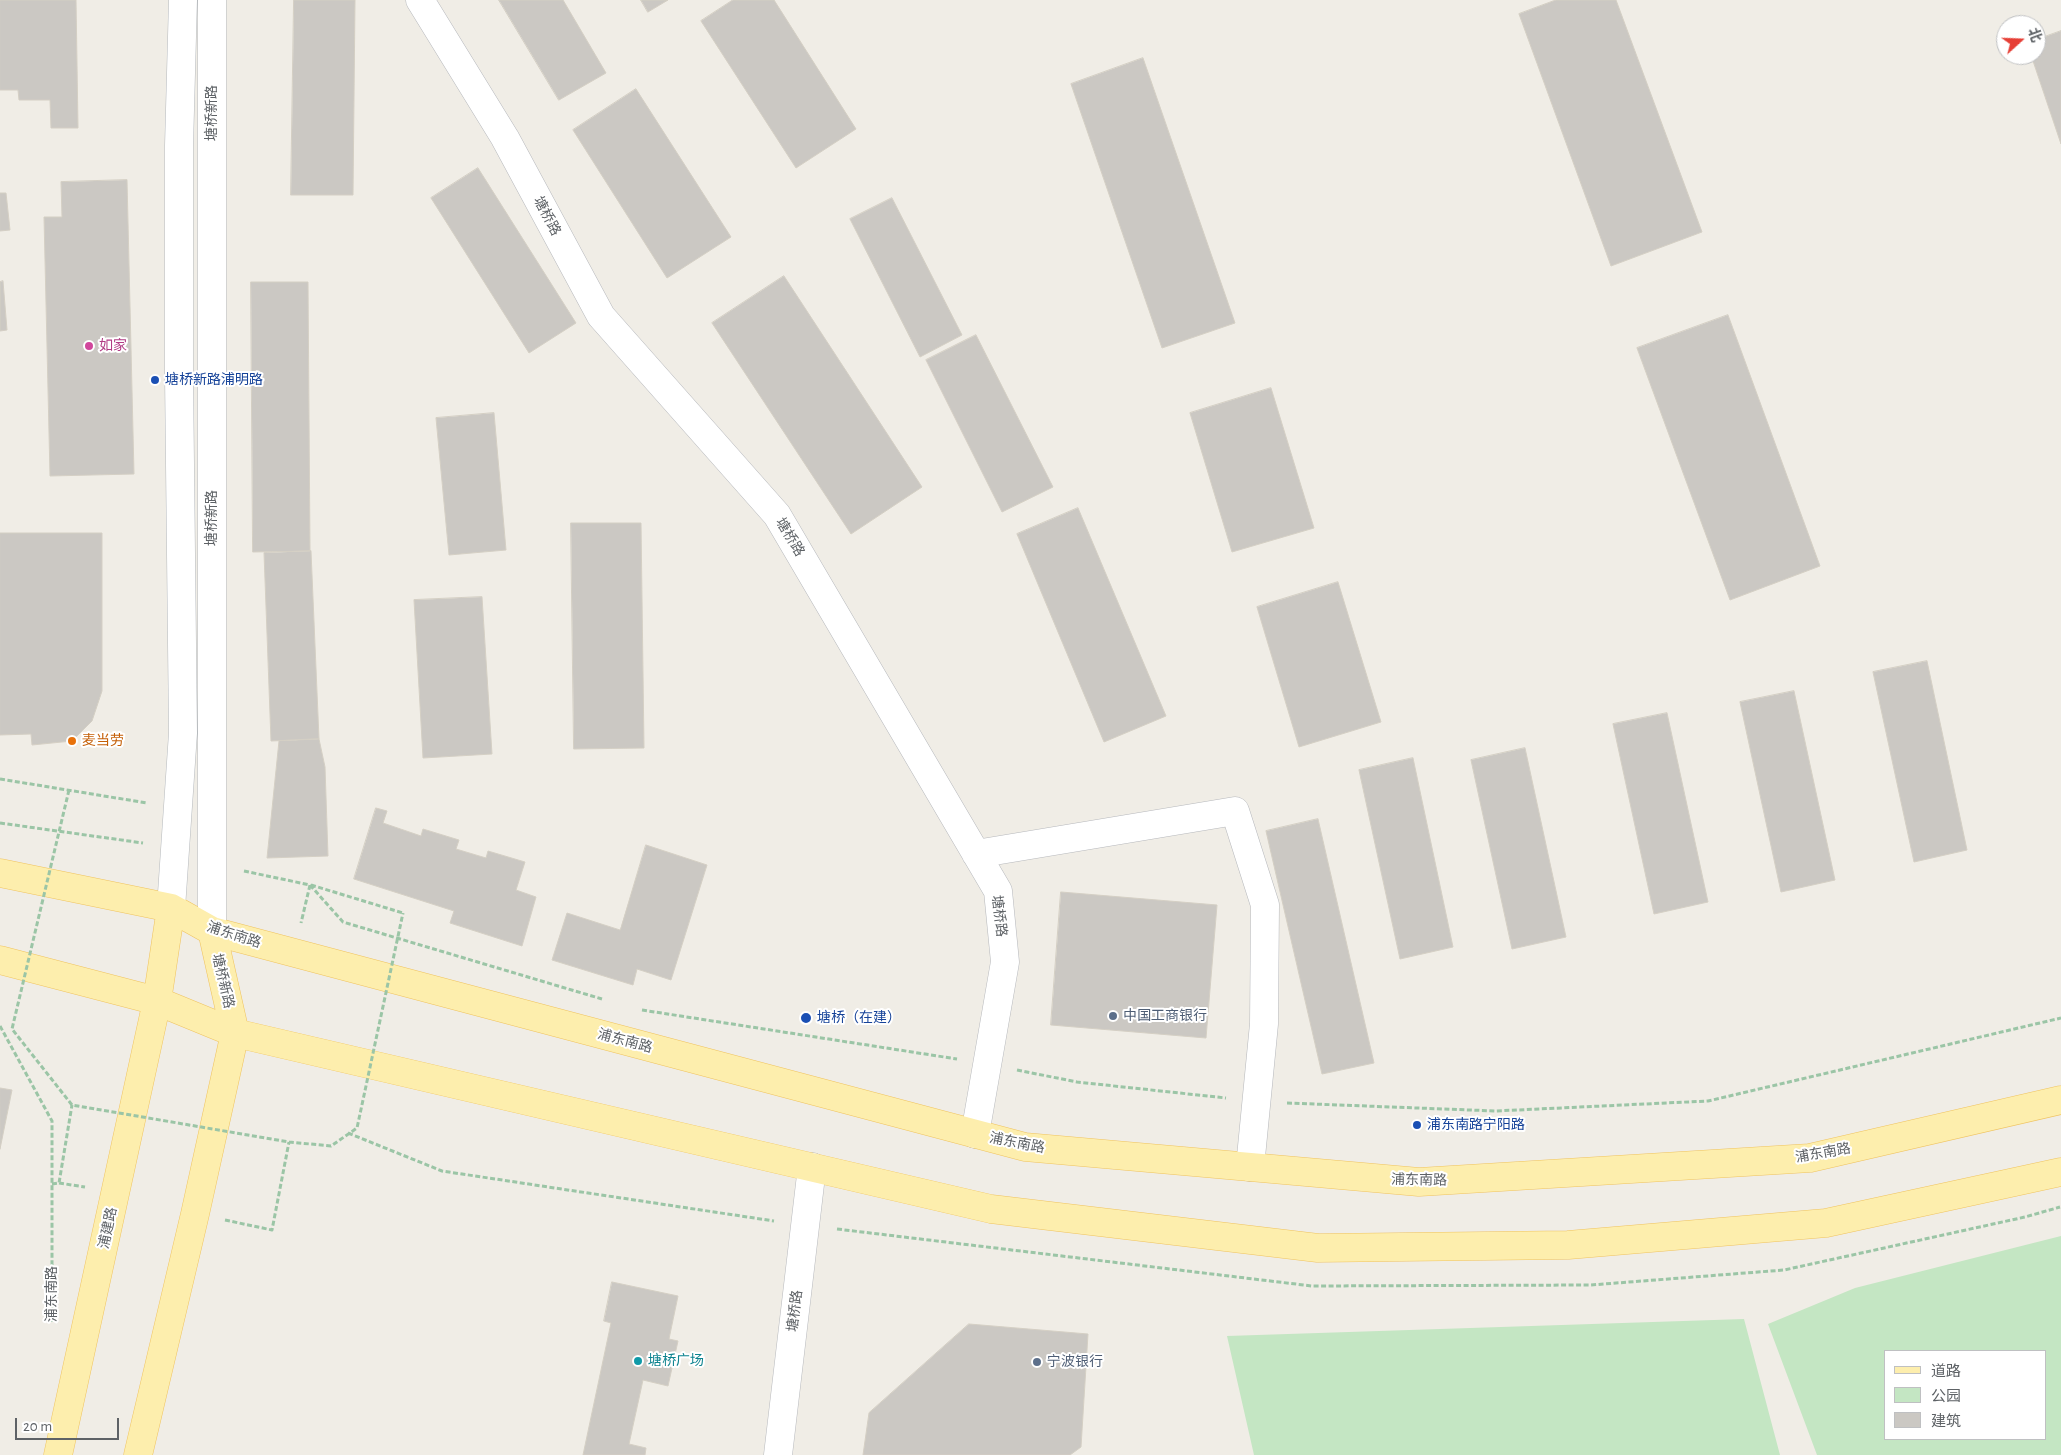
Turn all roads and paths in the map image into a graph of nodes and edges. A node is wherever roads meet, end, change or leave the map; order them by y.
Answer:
1 (183, 0) edge
2 (212, 0) edge
3 (420, 0) edge
4 (0, 779) edge
5 (69, 790) junction
6 (178, 808) junction
7 (0, 822) edge
8 (175, 852) junction
9 (976, 854) junction
10 (212, 864) junction
11 (0, 873) edge
12 (310, 885) junction
13 (171, 908) junction
14 (212, 931) junction
15 (294, 953) junction
16 (0, 960) edge
17 (606, 1000) dead end
18 (157, 1001) junction
19 (634, 1009) dead end
20 (2061, 1018) edge
21 (0, 1026) edge
22 (235, 1032) junction
23 (986, 1063) junction
24 (2061, 1100) edge
25 (1257, 1102) junction
26 (72, 1105) junction
27 (348, 1133) junction
28 (975, 1134) junction
29 (289, 1142) junction
30 (1250, 1167) junction
31 (812, 1168) junction
32 (442, 1171) dead end
33 (2061, 1172) edge
34 (52, 1184) junction
35 (195, 1214) junction
36 (52, 1328) dead end
37 (58, 1455) edge
38 (138, 1455) edge
39 (778, 1455) edge

1 - 6 street
2 - 10 street, 塘桥新路
3 - 9 street, 塘桥路
4 - 5 path
5 - 6 path
5 - 26 path, bridge
6 - 8 street
7 - 8 path
8 - 13 street
9 - 23 street, 塘桥路
9 - 25 street
10 - 12 path
10 - 14 street, 塘桥新路
11 - 13 main road, 浦东南路
12 - 15 path
12 - 17 path
12 - 27 path, bridge
13 - 14 main road, 浦东南路
13 - 18 main road
14 - 15 main road, 浦东南路
14 - 22 main road, 塘桥新路
15 - 28 main road, 浦东南路
16 - 18 main road
18 - 22 main road
18 - 37 main road, 浦建路
19 - 23 path
20 - 25 path
21 - 34 path, 浦东南路
22 - 31 main road
22 - 35 main road
23 - 25 path
23 - 28 street, 塘桥路
24 - 30 main road, 浦东南路
25 - 30 street
26 - 29 path, bridge
26 - 34 path
27 - 29 path, bridge
27 - 32 path
28 - 30 main road, 浦东南路
29 - 35 path
31 - 33 main road
31 - 39 street, 塘桥路
34 - 36 path, 浦东南路
35 - 38 main road

